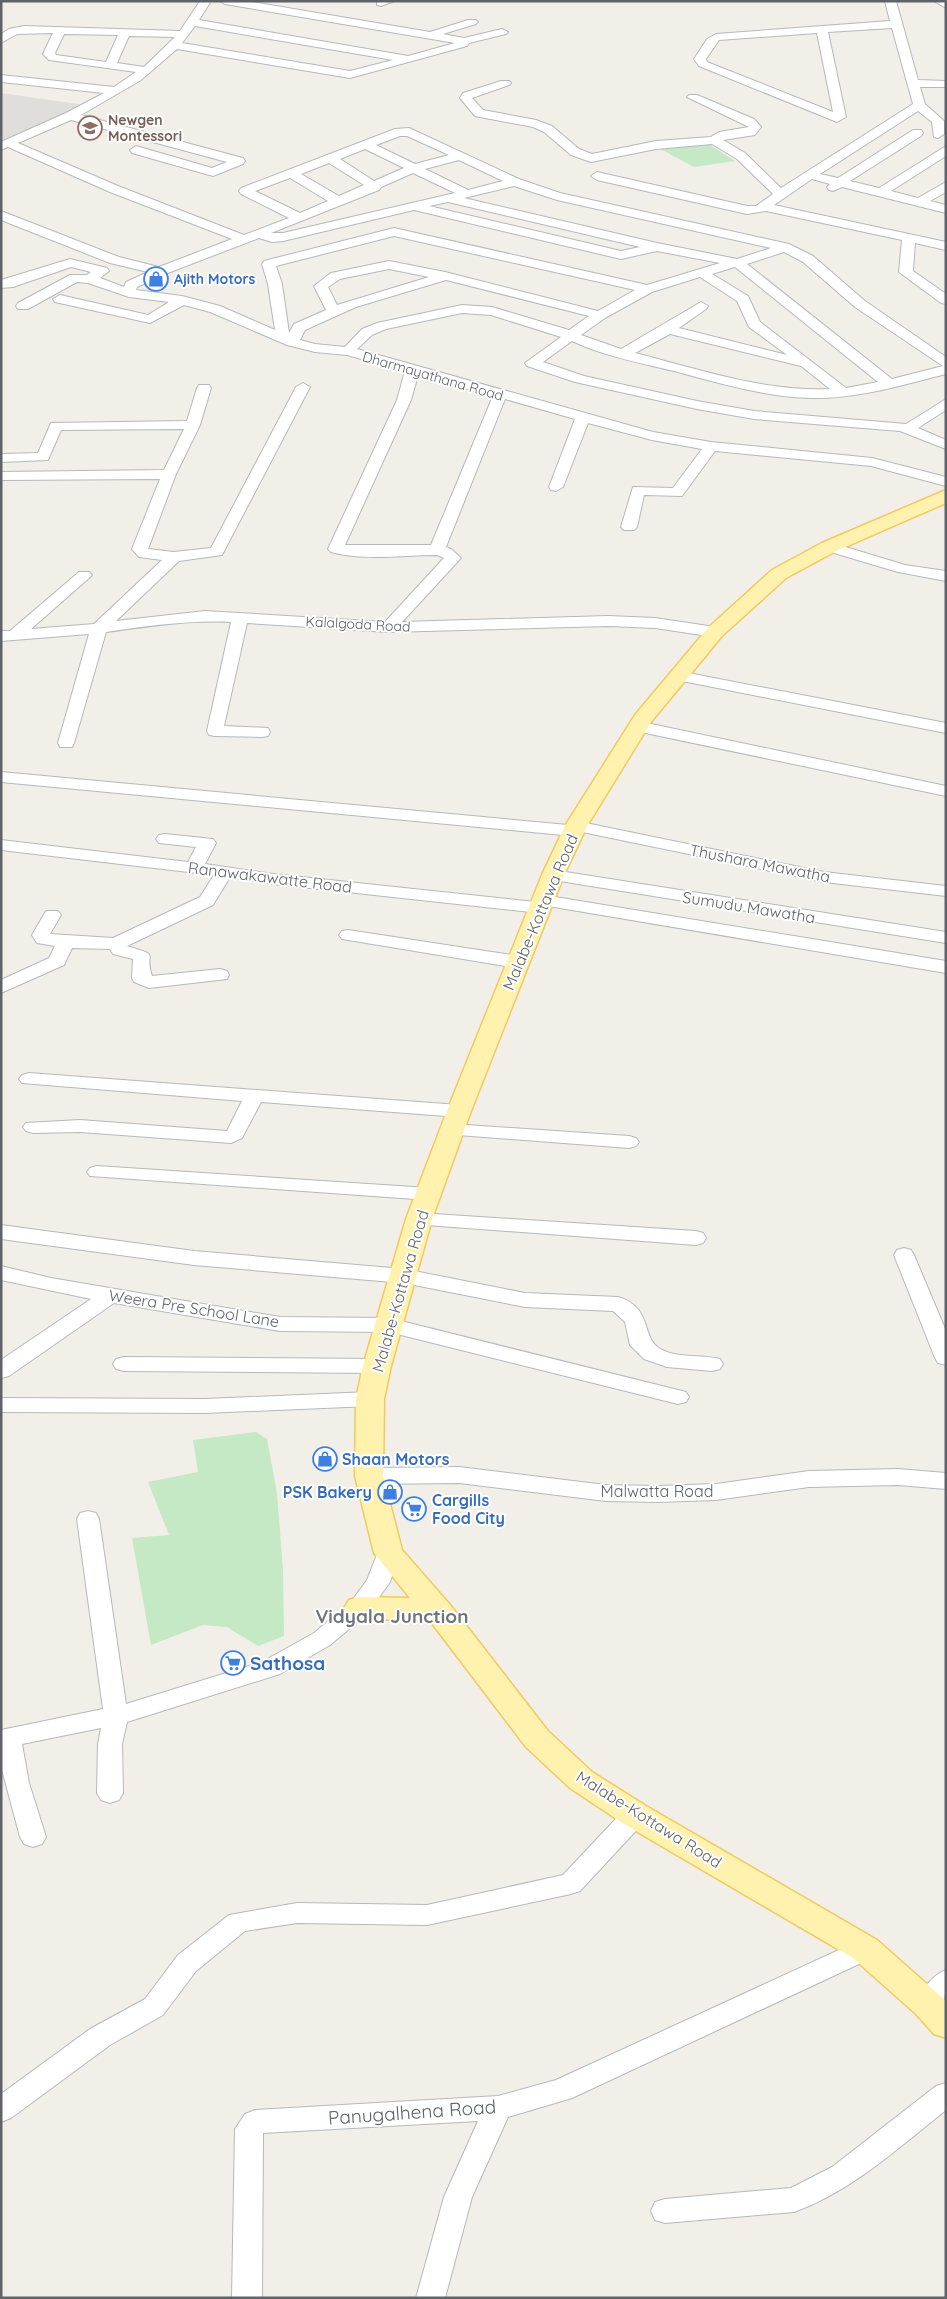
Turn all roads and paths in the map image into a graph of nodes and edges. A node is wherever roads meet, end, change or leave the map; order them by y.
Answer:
1 (206, 1) edge
2 (225, 1) edge
3 (890, 1) edge
4 (939, 1) edge
5 (946, 5) edge
6 (192, 22) junction
7 (472, 22) dead end
8 (895, 24) junction
9 (60, 30) junction
10 (125, 31) junction
11 (822, 31) junction
12 (502, 32) dead end
13 (182, 34) junction
14 (430, 35) junction
15 (1, 40) edge
16 (464, 40) junction
17 (174, 45) junction
18 (410, 59) junction
19 (110, 66) junction
20 (144, 70) junction
21 (1, 78) edge
22 (506, 83) dead end
23 (913, 83) junction
24 (946, 84) edge
25 (114, 91) junction
26 (694, 97) dead end
27 (921, 106) junction
28 (946, 110) edge
29 (70, 116) junction
30 (917, 133) dead end
31 (938, 134) dead end
32 (156, 138) junction
33 (714, 140) junction
34 (4, 145) edge
35 (366, 145) junction
36 (946, 150) edge
37 (461, 156) junction
38 (330, 158) junction
39 (414, 168) junction
40 (290, 174) junction
41 (597, 176) dead end
42 (811, 176) junction
43 (514, 182) junction
44 (834, 186) junction
45 (375, 187) junction
46 (944, 188) edge
47 (880, 193) junction
48 (467, 194) junction
49 (780, 194) junction
50 (448, 198) junction
51 (339, 202) junction
52 (920, 203) junction
53 (412, 206) junction
54 (764, 207) junction
55 (946, 210) edge
56 (1, 215) edge
57 (300, 218) junction
58 (260, 234) junction
59 (909, 238) junction
60 (243, 239) junction
61 (946, 246) edge
62 (657, 247) junction
63 (784, 247) junction
64 (738, 263) junction
65 (160, 271) junction
66 (700, 272) junction
67 (445, 276) junction
68 (90, 279) junction
69 (1, 284) edge
70 (647, 290) junction
71 (129, 293) junction
72 (60, 299) dead end
73 (182, 300) junction
74 (946, 300) edge
75 (23, 306) dead end
76 (701, 306) dead end
77 (333, 311) junction
78 (600, 314) junction
79 (668, 329) junction
80 (572, 336) junction
81 (288, 339) junction
82 (348, 351) junction
83 (622, 354) junction
84 (946, 363) edge
85 (808, 364) junction
86 (413, 369) junction
87 (946, 370) edge
88 (889, 384) junction
89 (303, 387) dead end
90 (204, 388) dead end
91 (842, 392) junction
92 (500, 395) junction
93 (946, 403) edge
94 (583, 418) junction
95 (193, 425) junction
96 (908, 429) junction
97 (946, 445) edge
98 (711, 446) junction
99 (1, 458) edge
100 (169, 474) junction
101 (1, 476) edge
102 (946, 482) edge
103 (556, 488) dead end
104 (946, 496) edge
105 (629, 527) dead end
106 (829, 547) junction
107 (436, 550) junction
108 (174, 557) junction
109 (84, 575) dead end
110 (946, 576) edge
111 (240, 617) junction
112 (389, 626) junction
113 (99, 628) junction
114 (715, 632) junction
115 (7, 635) edge
116 (678, 676) junction
117 (637, 726) junction
118 (946, 728) edge
119 (262, 732) dead end
120 (66, 743) dead end
121 (1, 777) edge
122 (946, 791) edge
123 (575, 829) junction
124 (165, 839) dead end
125 (1, 845) edge
126 (194, 868) junction
127 (226, 871) junction
128 (553, 875) junction
129 (946, 891) edge
130 (541, 904) junction
131 (52, 915) dead end
132 (348, 935) dead end
133 (946, 938) edge
134 (66, 942) junction
135 (116, 944) junction
136 (518, 962) junction
137 (946, 967) edge
138 (220, 976) dead end
139 (1, 987) edge
140 (29, 1079) dead end
141 (254, 1096) junction
142 (456, 1120) junction
143 (33, 1127) dead end
144 (629, 1142) dead end
145 (97, 1172) dead end
146 (429, 1194) junction
147 (420, 1219) junction
148 (1, 1232) edge
149 (696, 1238) dead end
150 (904, 1255) dead end
151 (1, 1273) edge
152 (404, 1276) junction
153 (111, 1295) junction
154 (389, 1325) junction
155 (946, 1358) edge
156 (124, 1364) dead end
157 (712, 1364) dead end
158 (377, 1366) junction
159 (1, 1371) edge
160 (678, 1397) dead end
161 (370, 1399) junction
162 (1, 1405) edge
163 (369, 1476) junction
164 (946, 1481) edge
165 (88, 1519) dead end
166 (388, 1553) junction
167 (360, 1608) junction
168 (440, 1614) junction
169 (116, 1716) junction
170 (5, 1739) edge
171 (110, 1793) dead end
172 (635, 1815) junction
173 (33, 1837) dead end
174 (865, 1949) junction
175 (946, 1981) edge
176 (928, 2004) junction
177 (946, 2024) edge
178 (946, 2094) edge
179 (498, 2108) junction
180 (1, 2110) edge
181 (665, 2212) dead end
182 (247, 2298) edge
183 (430, 2298) edge

1 - 6 street
2 - 14 street
3 - 8 street
4 - 5 street
6 - 13 street
6 - 18 street
7 - 14 street
8 - 11 street
8 - 23 street
9 - 10 street
9 - 15 street
9 - 19 street
10 - 13 street
10 - 19 street
11 - 11 street
12 - 16 street
13 - 17 street
14 - 16 street
16 - 18 street
17 - 18 street
17 - 20 street
19 - 20 street
20 - 25 street
21 - 25 street
22 - 33 street
23 - 24 street
23 - 27 street
25 - 29 street
26 - 33 street
27 - 28 street
27 - 31 street
27 - 42 street
29 - 32 street
29 - 34 street
30 - 44 street
32 - 32 street
33 - 49 street
34 - 60 street
35 - 37 street
35 - 38 street
35 - 39 street
36 - 47 street
37 - 39 street
37 - 43 street
38 - 40 street
38 - 45 street
39 - 45 street
39 - 48 street
40 - 51 street
40 - 57 street
41 - 54 street
42 - 44 street
42 - 49 street
43 - 48 street
43 - 63 street
44 - 47 street
45 - 51 street
46 - 52 street
47 - 52 street
48 - 50 street
49 - 54 street
50 - 53 street
50 - 62 street
51 - 57 street
52 - 55 street
53 - 58 street
53 - 62 street
54 - 59 street
56 - 65 street
57 - 58 street
58 - 60 street
59 - 61 street
59 - 74 street
60 - 65 street
62 - 64 street
63 - 64 street
63 - 84 street
64 - 66 street
64 - 88 street
65 - 71 street
66 - 70 street
66 - 85 street
67 - 77 street
67 - 77 street
67 - 78 street
68 - 69 street
68 - 71 street, Dharmayathana Road
68 - 75 street
70 - 78 street
70 - 81 street
71 - 73 street, Dharmayathana Road
72 - 73 street
73 - 81 street, Dharmayathana Road
76 - 79 street
77 - 81 street
78 - 80 street
79 - 83 street
79 - 85 street
80 - 82 street
80 - 83 street
80 - 96 street
81 - 82 street, Dharmayathana Road
82 - 86 street, Dharmayathana Road
83 - 91 street
85 - 91 street
86 - 92 street, Dharmayathana Road
86 - 107 street
87 - 88 street
88 - 91 street
89 - 108 street
90 - 95 street
92 - 94 street, Dharmayathana Road
92 - 107 street
93 - 96 street
94 - 98 street, Dharmayathana Road
94 - 103 street
95 - 99 street
95 - 100 street
96 - 97 street
98 - 102 street, Dharmayathana Road
98 - 105 street
100 - 101 street
100 - 108 street
104 - 106 main road, Malabe-Kottawa Road
106 - 110 street
106 - 114 main road, Malabe-Kottawa Road
107 - 112 street
108 - 113 street
109 - 115 street
111 - 112 street, Kalalgoda Road
111 - 113 street, Kalalgoda Road
111 - 119 street
112 - 114 street, Kalalgoda Road
113 - 115 street, Kalalgoda Road
113 - 120 street
114 - 116 main road, Malabe-Kottawa Road
116 - 117 main road, Malabe-Kottawa Road
116 - 118 street
117 - 122 street
117 - 123 main road, Malabe-Kottawa Road
121 - 123 street, Thushara Mawatha
123 - 128 main road, Malabe-Kottawa Road
123 - 129 street, Thushara Mawatha
124 - 126 street
125 - 126 street, Ranawakawatte Road
126 - 127 street, Ranawakawatte Road
127 - 130 street, Ranawakawatte Road
127 - 135 street
128 - 130 main road, Malabe-Kottawa Road
128 - 133 street, Sumudu Mawatha
130 - 136 main road, Malabe-Kottawa Road
130 - 137 street, Ranawakawatte Road
131 - 134 street
132 - 136 street
134 - 135 street
134 - 139 street
135 - 138 street
136 - 142 main road, Malabe-Kottawa Road
140 - 141 street
141 - 142 street
141 - 143 street
142 - 144 street
142 - 146 main road, Malabe-Kottawa Road
145 - 146 street
146 - 147 main road, Malabe-Kottawa Road
147 - 149 street
147 - 152 main road, Malabe-Kottawa Road
148 - 152 street
150 - 155 street
151 - 153 street, Weera Pre School Lane
152 - 154 main road, Malabe-Kottawa Road
152 - 157 street
153 - 154 street, Weera Pre School Lane
153 - 159 street
154 - 158 main road, Malabe-Kottawa Road
154 - 160 street, Weera Pre School Lane
156 - 158 street
158 - 161 main road, Malabe-Kottawa Road
161 - 162 street
161 - 163 main road, Malabe-Kottawa Road
163 - 164 street, Malwatta Road
163 - 166 main road, Malabe-Kottawa Road
165 - 169 street
166 - 167 street
166 - 168 main road, Malabe-Kottawa Road
167 - 168 main road
167 - 169 street
168 - 172 main road, Malabe-Kottawa Road
169 - 170 street
169 - 171 street
170 - 173 street
172 - 174 main road, Malabe-Kottawa Road
172 - 180 street
174 - 176 main road, Malabe-Kottawa Road
174 - 179 street, Panugalhena Road
175 - 176 street
176 - 177 main road, Malabe-Kottawa Road
178 - 181 street
179 - 182 street, Panugalhena Road
179 - 183 street

